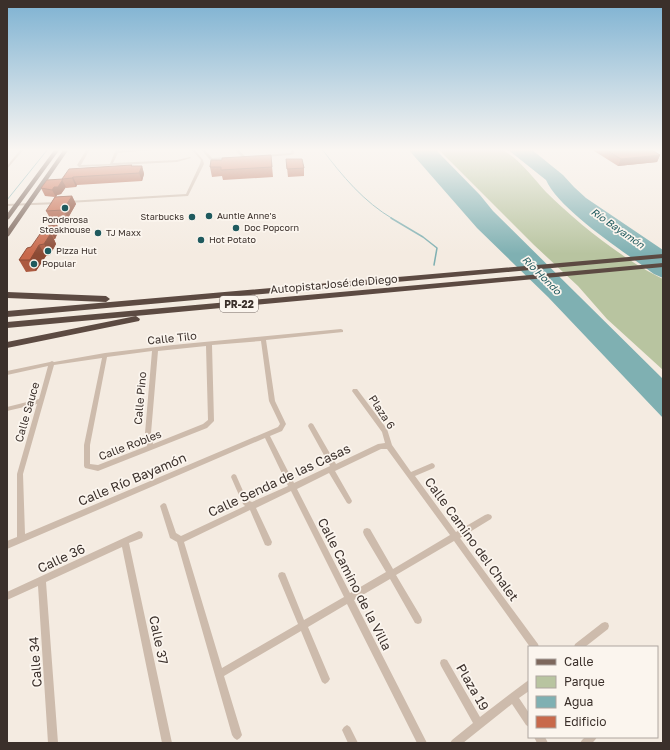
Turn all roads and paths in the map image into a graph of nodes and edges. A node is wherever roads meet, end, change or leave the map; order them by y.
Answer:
1 (32, 184) edge
2 (42, 184) edge
3 (192, 184) edge
4 (188, 193) junction
5 (59, 199) edge
6 (66, 199) edge
7 (29, 203) junction
8 (17, 204) junction
9 (8, 205) edge
10 (7, 218) edge
11 (7, 235) edge
12 (663, 256) edge
13 (663, 265) edge
14 (467, 279) junction
15 (290, 289) junction
16 (257, 292) junction
17 (10, 294) edge
18 (259, 302) junction
19 (7, 314) edge
20 (7, 318) edge
21 (7, 321) edge
22 (7, 325) edge
23 (341, 331) dead end
24 (263, 339) junction
25 (209, 344) junction
26 (7, 345) edge
27 (154, 350) junction
28 (105, 355) junction
29 (52, 363) junction
30 (7, 373) edge
31 (355, 391) dead end
32 (41, 401) junction
33 (7, 409) edge
34 (311, 426) dead end
35 (266, 435) junction
36 (389, 446) junction
37 (150, 448) junction
38 (432, 466) dead end
39 (332, 468) junction
40 (411, 475) junction
41 (234, 478) dead end
42 (293, 487) junction
43 (349, 501) dead end
44 (164, 506) dead end
45 (252, 506) junction
46 (488, 517) dead end
47 (367, 532) dead end
48 (139, 535) dead end
49 (454, 536) junction
50 (22, 539) junction
51 (180, 540) junction
52 (125, 542) junction
53 (268, 542) dead end
54 (7, 545) edge
55 (391, 573) junction
56 (282, 576) dead end
57 (42, 580) junction
58 (7, 596) edge
59 (349, 598) junction
60 (418, 620) dead end
61 (303, 625) junction
62 (606, 626) dead end
63 (534, 646) edge
64 (579, 646) edge
65 (444, 663) dead end
66 (220, 674) junction
67 (325, 679) dead end
68 (528, 686) edge
69 (513, 698) junction
70 (528, 720) edge
71 (480, 724) junction
72 (347, 730) dead end
73 (237, 735) dead end
74 (53, 743) edge
75 (168, 743) edge
76 (352, 743) edge
77 (422, 743) edge
78 (455, 743) edge

1 - 8 main road
2 - 7 main road
3 - 4 street
4 - 6 street
4 - 7 street
5 - 7 street
7 - 8 street
7 - 11 main road
8 - 9 street
8 - 10 main road
12 - 14 highway, Autopista José de Diego / PR-22
13 - 14 highway, Autopista José de Diego / PR-22
14 - 15 highway, Autopista José de Diego / PR-22
14 - 18 highway, Autopista José de Diego / PR-22
14 - 21 highway
15 - 16 highway, Autopista José de Diego / PR-22
15 - 20 highway
16 - 17 highway
16 - 19 highway, Autopista José de Diego / PR-22
18 - 22 highway, Autopista José de Diego / PR-22
18 - 26 highway
23 - 24 street, Calle Tilo
24 - 25 street, Calle Tilo
24 - 35 street, Calle Río Bayamón
25 - 27 street, Calle Tilo
25 - 37 street, Calle Robles
27 - 28 street, Calle Tilo
27 - 37 street, Calle Pino
28 - 29 street, Calle Tilo
28 - 37 street, Calle Robles
29 - 30 street, Calle Tilo
29 - 32 street, Calle Sauce
31 - 36 street, Plaza 6
32 - 33 street
32 - 50 street, Calle Sauce
34 - 39 street
35 - 42 street, Calle Camino de la Villa
35 - 50 street, Calle Río Bayamón
36 - 39 street, Calle Senda de las Casas
36 - 40 street, Calle Camino del Chalet
38 - 40 street
39 - 42 street, Calle Senda de las Casas
39 - 43 street
40 - 49 street, Calle Camino del Chalet
41 - 45 street
42 - 45 street, Calle Senda de las Casas
42 - 59 street, Calle Camino de la Villa
44 - 51 street
45 - 51 street, Calle Senda de las Casas
45 - 53 street
46 - 49 street
47 - 55 street
48 - 52 street, Calle 36
49 - 55 street
49 - 63 street, Calle Camino del Chalet
50 - 54 street, Calle Río Bayamón
51 - 66 street
52 - 57 street, Calle 36
52 - 75 street, Calle 37
55 - 59 street
55 - 60 street
56 - 61 street
57 - 58 street, Calle 36
57 - 74 street, Calle 34
59 - 61 street
59 - 77 street, Calle Camino de la Villa
61 - 66 street
61 - 67 street
62 - 64 street
65 - 71 street, Plaza 19
66 - 73 street
68 - 69 street
69 - 70 street
69 - 71 street
71 - 78 street
72 - 76 street

